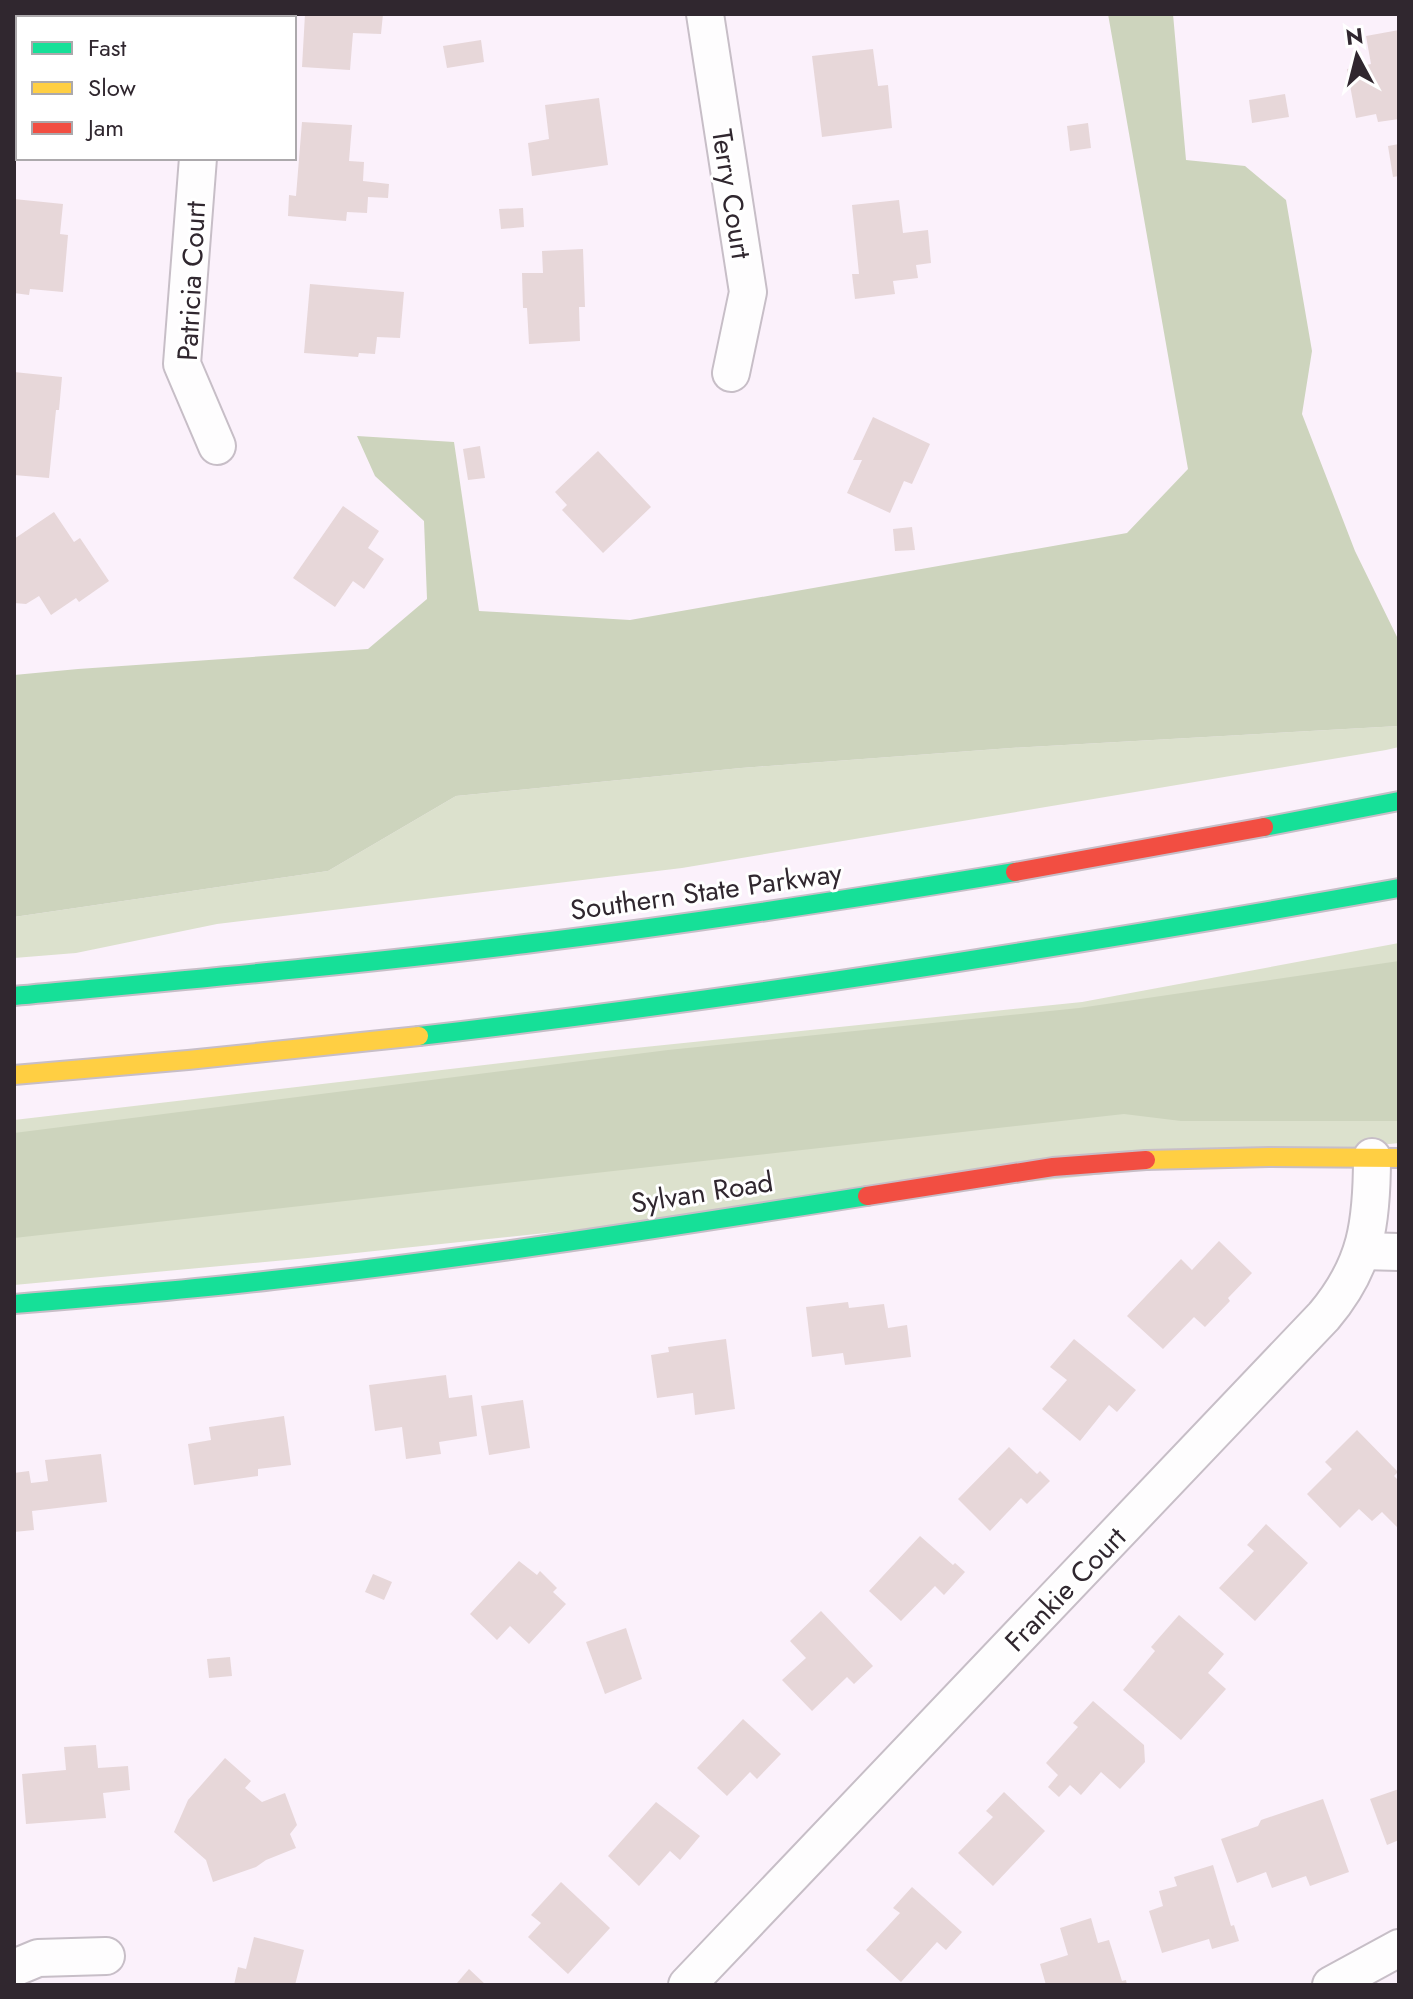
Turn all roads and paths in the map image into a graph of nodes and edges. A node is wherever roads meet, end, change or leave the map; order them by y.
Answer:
1 (705, 14) edge
2 (198, 160) edge
3 (731, 373) dead end
4 (217, 446) dead end
5 (1399, 799) edge
6 (1399, 888) edge
7 (1399, 896) edge
8 (1336, 899) junction
9 (14, 996) edge
10 (14, 1075) edge
11 (1386, 1158) edge
12 (1362, 1251) junction
13 (1399, 1252) edge
14 (14, 1304) edge
15 (1399, 1948) edge
16 (106, 1956) dead end
17 (14, 1968) edge
18 (687, 1985) edge
19 (1331, 1985) edge

1 - 3 street, Terry Court
2 - 4 street, Patricia Court
5 - 9 main road, Southern State Parkway
6 - 8 main road
7 - 8 main road
8 - 10 main road
11 - 12 street, Frankie Court
11 - 14 main road, Sylvan Road
12 - 13 street
12 - 18 street, Frankie Court
15 - 19 street
16 - 17 street

